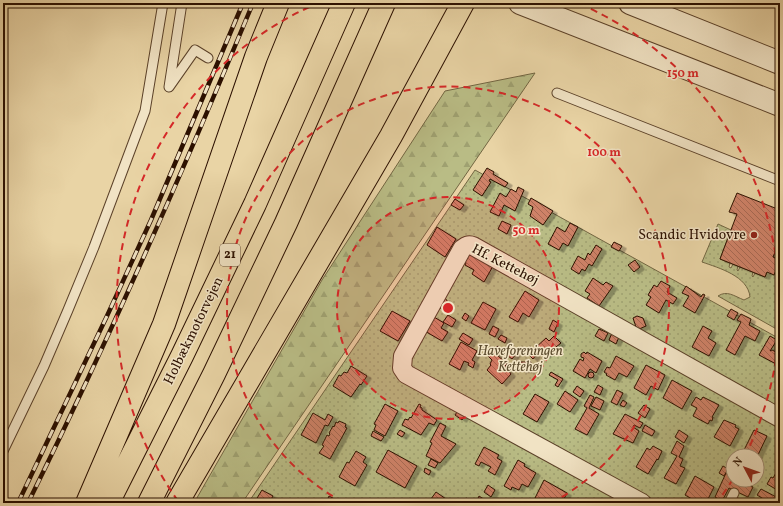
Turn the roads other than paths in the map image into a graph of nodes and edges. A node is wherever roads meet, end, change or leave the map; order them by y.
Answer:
1 (163, 3) edge
2 (182, 3) edge
3 (278, 3) edge
4 (344, 3) edge
5 (384, 3) edge
6 (463, 3) edge
7 (520, 3) edge
8 (630, 3) edge
9 (208, 58) dead end
10 (780, 63) edge
11 (557, 93) dead end
12 (780, 105) edge
13 (780, 181) edge
14 (780, 418) edge
15 (3, 451) edge
16 (734, 493) dead end
17 (87, 503) edge
18 (108, 503) edge
19 (149, 503) edge
20 (177, 503) edge
21 (642, 503) edge
22 (729, 503) edge

1 - 15 lane
2 - 9 lane
3 - 17 highway
4 - 18 highway, Holbækmotorvejen / 21
5 - 19 highway
6 - 20 highway
7 - 12 street
8 - 10 street
11 - 13 lane
14 - 21 street, Hf. Kettehøj
16 - 22 lane

